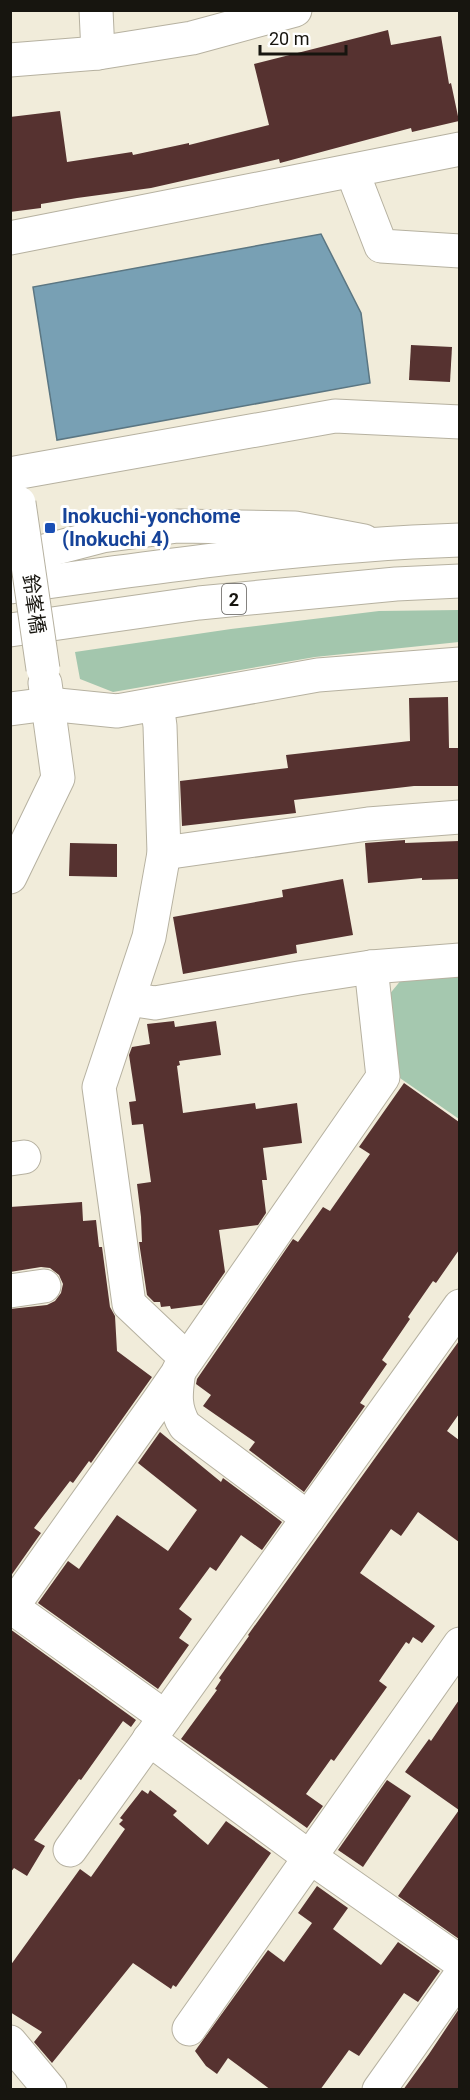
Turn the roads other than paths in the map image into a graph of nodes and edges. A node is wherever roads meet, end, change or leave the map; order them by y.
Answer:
1 (96, 10) edge
2 (296, 10) edge
3 (98, 53) junction
4 (10, 60) edge
5 (459, 149) edge
6 (352, 171) junction
7 (10, 238) edge
8 (459, 251) edge
9 (459, 422) edge
10 (14, 479) edge
11 (459, 540) edge
12 (380, 544) junction
13 (10, 560) edge
14 (459, 581) edge
15 (10, 587) edge
16 (10, 630) edge
17 (459, 664) edge
18 (48, 704) junction
19 (157, 704) junction
20 (10, 709) edge
21 (459, 817) edge
22 (164, 853) junction
23 (10, 877) edge
24 (459, 960) edge
25 (371, 967) junction
26 (129, 999) junction
27 (44, 1286) dead end
28 (10, 1291) edge
29 (459, 1306) edge
30 (183, 1364) junction
31 (308, 1518) junction
32 (11, 1607) edge
33 (459, 1644) edge
34 (157, 1728) junction
35 (70, 1850) dead end
36 (310, 1856) junction
37 (459, 1962) edge
38 (459, 1976) edge
39 (189, 2029) dead end
40 (10, 2042) edge
41 (50, 2090) edge
42 (379, 2090) edge

1 - 3 main road
2 - 3 main road
3 - 4 main road
5 - 6 main road
6 - 7 main road
6 - 8 main road
9 - 10 main road
10 - 18 main road, 鈴峯橋, bridge
11 - 12 main road, 2
12 - 13 main road
12 - 15 main road, 2
14 - 16 main road, 2
17 - 19 main road
18 - 19 main road
18 - 20 main road
18 - 23 main road, 鈴峯橋
19 - 22 main road
21 - 22 main road
22 - 26 main road
24 - 25 main road
25 - 26 main road
25 - 30 main road
26 - 30 main road
27 - 28 main road
29 - 31 main road
30 - 31 main road
30 - 32 main road
31 - 34 main road
32 - 34 main road
33 - 36 main road
34 - 35 main road
34 - 36 main road
36 - 37 main road
36 - 39 main road
38 - 42 main road
40 - 41 main road

